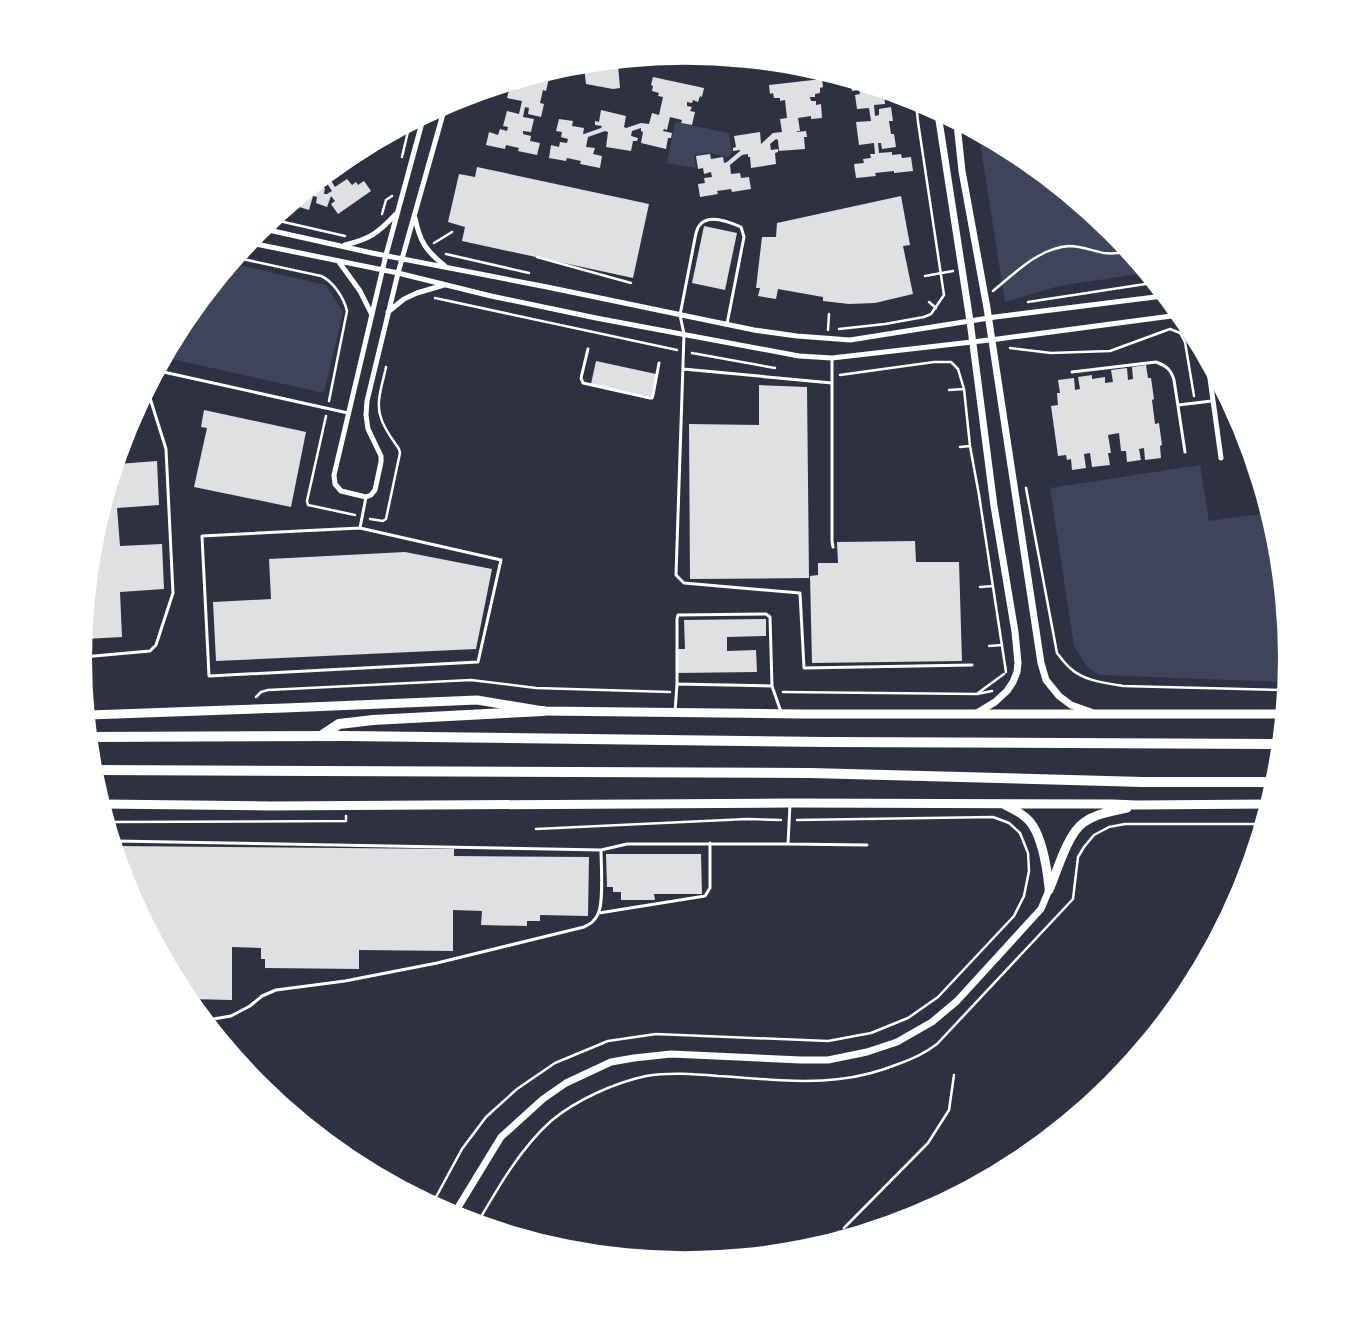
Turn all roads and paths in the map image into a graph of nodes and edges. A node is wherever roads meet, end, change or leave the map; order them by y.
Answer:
1 (917, 112) edge
2 (442, 117) edge
3 (939, 122) edge
4 (421, 127) edge
5 (958, 131) edge
6 (407, 135) edge
7 (401, 162) dead end
8 (392, 196) dead end
9 (398, 212) junction
10 (414, 215) junction
11 (381, 218) dead end
12 (284, 222) edge
13 (274, 231) edge
14 (452, 232) dead end
15 (349, 237) dead end
16 (433, 243) dead end
17 (260, 245) edge
18 (342, 246) junction
19 (1118, 252) edge
20 (386, 255) junction
21 (402, 258) junction
22 (537, 258) dead end
23 (246, 260) edge
24 (338, 261) junction
25 (447, 267) junction
26 (382, 270) junction
27 (962, 270) junction
28 (940, 273) junction
29 (398, 274) junction
30 (925, 276) dead end
31 (631, 283) dead end
32 (444, 284) junction
33 (1146, 284) edge
34 (992, 292) dead end
35 (429, 297) dead end
36 (1156, 297) edge
37 (929, 302) dead end
38 (1022, 303) dead end
39 (936, 308) junction
40 (388, 312) junction
41 (829, 314) dead end
42 (372, 315) junction
43 (680, 315) junction
44 (1169, 315) edge
45 (989, 318) junction
46 (970, 321) junction
47 (727, 324) junction
48 (828, 324) dead end
49 (837, 329) dead end
50 (684, 334) junction
51 (992, 340) junction
52 (972, 342) junction
53 (1008, 347) dead end
54 (588, 348) dead end
55 (683, 351) junction
56 (832, 358) junction
57 (388, 360) dead end
58 (659, 363) dead end
59 (775, 368) dead end
60 (683, 369) junction
61 (1072, 372) dead end
62 (166, 373) edge
63 (831, 376) junction
64 (1210, 381) edge
65 (832, 383) junction
66 (964, 389) junction
67 (949, 390) dead end
68 (151, 401) edge
69 (1212, 401) junction
70 (1195, 403) junction
71 (1178, 405) junction
72 (328, 408) junction
73 (349, 413) junction
74 (970, 446) junction
75 (960, 447) dead end
76 (1185, 452) dead end
77 (1221, 458) dead end
78 (1024, 480) dead end
79 (366, 497) junction
80 (362, 517) junction
81 (360, 528) junction
82 (833, 547) dead end
83 (993, 586) junction
84 (980, 587) dead end
85 (1002, 645) junction
86 (988, 646) dead end
87 (92, 656) edge
88 (972, 665) dead end
89 (1006, 673) junction
90 (1005, 679) dead end
91 (676, 684) junction
92 (772, 686) junction
93 (999, 688) dead end
94 (1278, 690) edge
95 (676, 692) junction
96 (774, 692) junction
97 (977, 694) junction
98 (256, 697) dead end
99 (543, 711) junction
100 (675, 713) junction
101 (977, 713) junction
102 (782, 714) junction
103 (1096, 714) junction
104 (1276, 714) edge
105 (95, 715) edge
106 (321, 736) junction
107 (97, 737) edge
108 (1273, 744) edge
109 (102, 770) edge
110 (1266, 782) edge
111 (790, 803) junction
112 (110, 804) edge
113 (1003, 804) junction
114 (1261, 804) edge
115 (1137, 805) junction
116 (346, 816) dead end
117 (115, 822) edge
118 (1255, 824) edge
119 (1020, 833) dead end
120 (121, 841) edge
121 (710, 844) junction
122 (788, 844) junction
123 (867, 845) dead end
124 (600, 850) junction
125 (1078, 857) dead end
126 (1049, 890) junction
127 (599, 913) junction
128 (214, 1019) edge
129 (954, 1075) dead end
130 (436, 1197) edge
131 (458, 1207) edge
132 (839, 1232) edge

1 - 28 path
2 - 10 street
3 - 27 street
4 - 9 street
5 - 45 street
6 - 7 path
8 - 11 path
9 - 18 street
9 - 20 street
10 - 21 street
10 - 25 street
12 - 15 path
13 - 18 street
14 - 16 path
17 - 24 street
18 - 20 street
19 - 34 path
20 - 21 street
20 - 26 street
21 - 25 street
21 - 29 street
22 - 31 path
23 - 72 path
24 - 26 street
24 - 42 street
25 - 43 street
26 - 29 street
26 - 42 street
27 - 28 path
27 - 46 street
28 - 30 path
28 - 39 path
29 - 32 street
29 - 40 street
32 - 40 street
32 - 50 street
33 - 38 path
35 - 55 path
36 - 45 street
37 - 39 path
39 - 49 path
40 - 79 street
41 - 48 path
42 - 73 street
43 - 47 street
43 - 47 lane
43 - 50 lane
44 - 51 street
45 - 46 street
45 - 51 street
46 - 47 street
46 - 52 street
50 - 55 lane
50 - 56 street
51 - 52 street
51 - 103 street
52 - 56 street
52 - 101 street
53 - 70 path
54 - 58 lane
55 - 59 path
55 - 60 lane
56 - 63 lane
57 - 80 path
60 - 65 lane
60 - 88 lane
61 - 71 lane
62 - 72 lane
63 - 65 lane
63 - 66 path
64 - 69 street
65 - 82 lane
66 - 67 path
66 - 74 path
68 - 87 lane
69 - 70 lane
69 - 77 street
70 - 71 lane
71 - 76 lane
72 - 73 lane
72 - 80 path
73 - 79 street
74 - 75 path
74 - 83 path
78 - 94 path
79 - 80 lane
80 - 81 lane
81 - 81 lane
83 - 84 path
83 - 85 path
85 - 86 path
85 - 89 path
89 - 90 path
89 - 97 path
91 - 92 lane
91 - 92 lane
91 - 95 lane
92 - 96 lane
93 - 97 path
95 - 98 path
95 - 100 lane
96 - 97 path
96 - 102 lane
99 - 100 main road
99 - 105 main road
99 - 106 highway
100 - 102 main road
101 - 102 main road
101 - 103 main road
103 - 104 main road
106 - 107 highway
106 - 108 highway
109 - 110 highway
111 - 112 main road
111 - 113 main road
111 - 122 lane
113 - 115 main road
113 - 126 main road
114 - 115 main road
115 - 126 main road
116 - 117 path
118 - 125 path
119 - 130 path
120 - 124 lane
121 - 122 lane
121 - 124 lane
121 - 127 lane
122 - 123 lane
124 - 127 lane
126 - 131 street
127 - 128 lane
129 - 132 path

